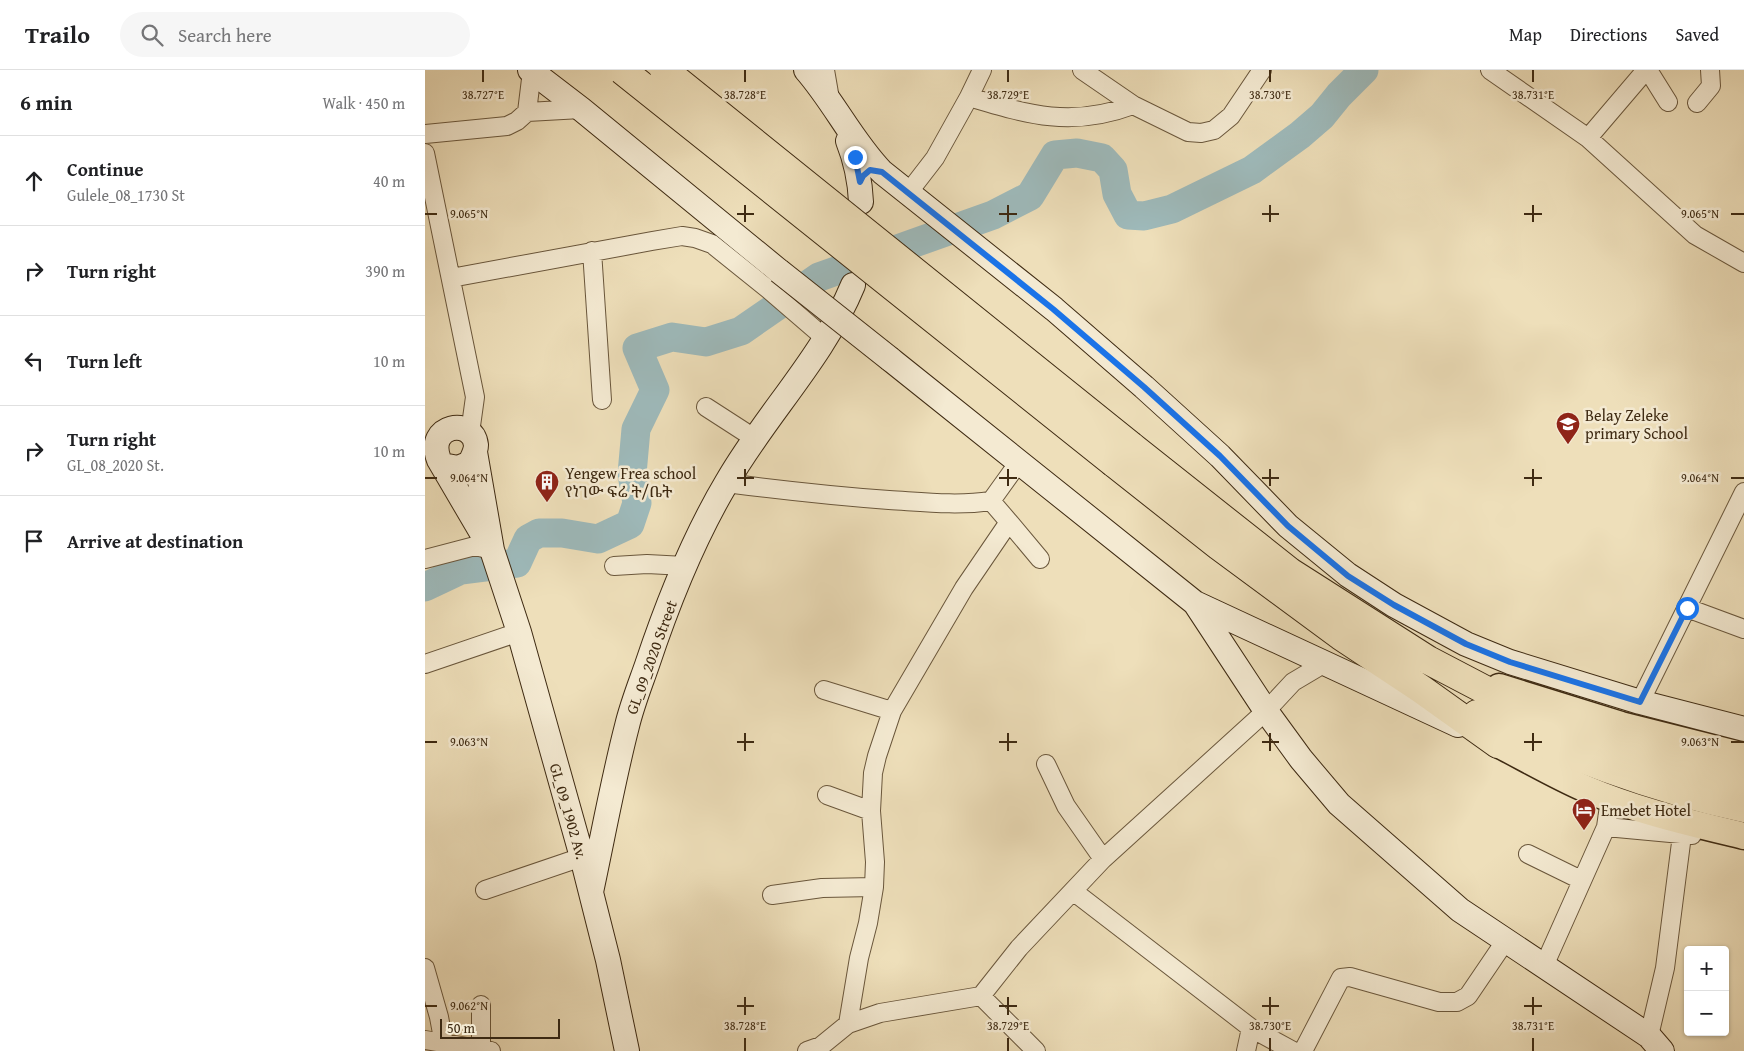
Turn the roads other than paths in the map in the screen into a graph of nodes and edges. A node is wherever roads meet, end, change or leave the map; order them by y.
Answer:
1 (531, 70) edge
2 (622, 70) edge
3 (663, 70) edge
4 (805, 70) edge
5 (825, 70) edge
6 (982, 70) edge
7 (1082, 70) edge
8 (1262, 70) edge
9 (1647, 70) edge
10 (1710, 70) edge
11 (1497, 72) edge
12 (969, 97) junction
13 (831, 102) junction
14 (1668, 102) dead end
15 (1697, 104) dead end
16 (1133, 105) junction
17 (581, 109) junction
18 (527, 112) junction
19 (425, 134) edge
20 (1587, 138) junction
21 (425, 153) edge
22 (882, 172) junction
23 (907, 193) junction
24 (592, 251) junction
25 (1744, 263) edge
26 (451, 278) junction
27 (853, 285) dead end
28 (826, 339) junction
29 (602, 400) dead end
30 (706, 407) dead end
31 (754, 438) junction
32 (430, 440) edge
33 (473, 442) junction
34 (1122, 455) junction
35 (1019, 462) junction
36 (442, 465) junction
37 (726, 483) junction
38 (1744, 492) edge
39 (991, 501) junction
40 (1009, 522) junction
41 (492, 550) junction
42 (425, 559) edge
43 (1040, 559) dead end
44 (614, 566) dead end
45 (685, 566) junction
46 (1195, 603) junction
47 (1687, 608) junction
48 (1744, 629) edge
49 (519, 632) junction
50 (1428, 660) junction
51 (1325, 663) junction
52 (425, 664) edge
53 (1421, 689) junction
54 (823, 690) dead end
55 (1640, 702) junction
56 (892, 711) junction
57 (1266, 711) junction
58 (1744, 729) edge
59 (1498, 744) junction
60 (1744, 756) edge
61 (1046, 764) dead end
62 (1744, 781) edge
63 (827, 795) dead end
64 (1610, 799) junction
65 (1744, 808) edge
66 (871, 811) junction
67 (1606, 827) junction
68 (1682, 835) junction
69 (1744, 836) edge
70 (1528, 854) dead end
71 (582, 856) junction
72 (1103, 859) junction
73 (1581, 880) junction
74 (874, 887) junction
75 (485, 890) dead end
76 (1073, 891) junction
77 (591, 892) junction
78 (771, 894) dead end
79 (1506, 940) junction
80 (1544, 966) junction
81 (425, 968) edge
82 (981, 996) junction
83 (481, 1005) dead end
84 (848, 1024) junction
85 (1251, 1028) junction
86 (425, 1040) edge
87 (1656, 1043) edge
88 (444, 1044) junction
89 (817, 1049) edge
90 (486, 1050) edge
91 (627, 1051) edge
92 (1037, 1051) edge
93 (1246, 1051) edge
94 (1293, 1051) edge
95 (1303, 1051) edge

1 - 17 street
1 - 18 street
2 - 34 highway, bridge
3 - 34 highway, bridge
4 - 13 street
5 - 13 street
6 - 12 street
7 - 16 street
8 - 16 street
9 - 14 street
9 - 20 street
10 - 15 street
11 - 20 street
12 - 16 street
12 - 23 street
13 - 22 street
13 - 22 street
17 - 18 street
17 - 35 street, bridge
18 - 19 street
20 - 25 street
21 - 26 street
22 - 23 street
23 - 55 street
24 - 26 street
24 - 28 street
24 - 29 street
26 - 33 street
27 - 28 street, GL_09_2020 Street
28 - 31 street, GL_09_2020 Street
30 - 31 street
31 - 37 street, GL_09_2020 Street
32 - 33 street
32 - 36 street
33 - 36 street
33 - 41 street
34 - 50 highway
34 - 53 highway
35 - 39 street
35 - 46 street
36 - 41 street
37 - 39 street
37 - 45 street, GL_09_2020 Street
38 - 47 street
39 - 40 street
40 - 43 street
40 - 56 street
41 - 42 street
41 - 49 street, GL_09_1902 Av.
44 - 45 street
45 - 77 street, GL_09_2020 Street
46 - 51 street
46 - 57 street
47 - 48 street
47 - 55 street
49 - 52 street
49 - 71 street, GL_09_1902 Av.
50 - 60 main road
50 - 62 highway
51 - 57 street
51 - 59 street
53 - 59 highway
53 - 65 highway
54 - 56 street
55 - 58 street
56 - 66 street
57 - 72 street
57 - 79 street
59 - 64 main road
61 - 72 street
63 - 66 street
64 - 67 street
64 - 69 main road
66 - 74 street
67 - 68 street
67 - 73 street
68 - 69 street
68 - 87 street
70 - 73 street
71 - 75 street
71 - 77 street, GL_09_1902 Av.
72 - 76 street
73 - 80 street
74 - 78 street
74 - 84 street
76 - 82 street
76 - 85 street
77 - 91 street, GL_09_1902 Av.
79 - 80 street
79 - 95 street
80 - 87 street
81 - 88 street
82 - 84 street
82 - 92 street
83 - 90 street
84 - 89 street
85 - 93 street
85 - 94 street
86 - 88 street
88 - 90 street

